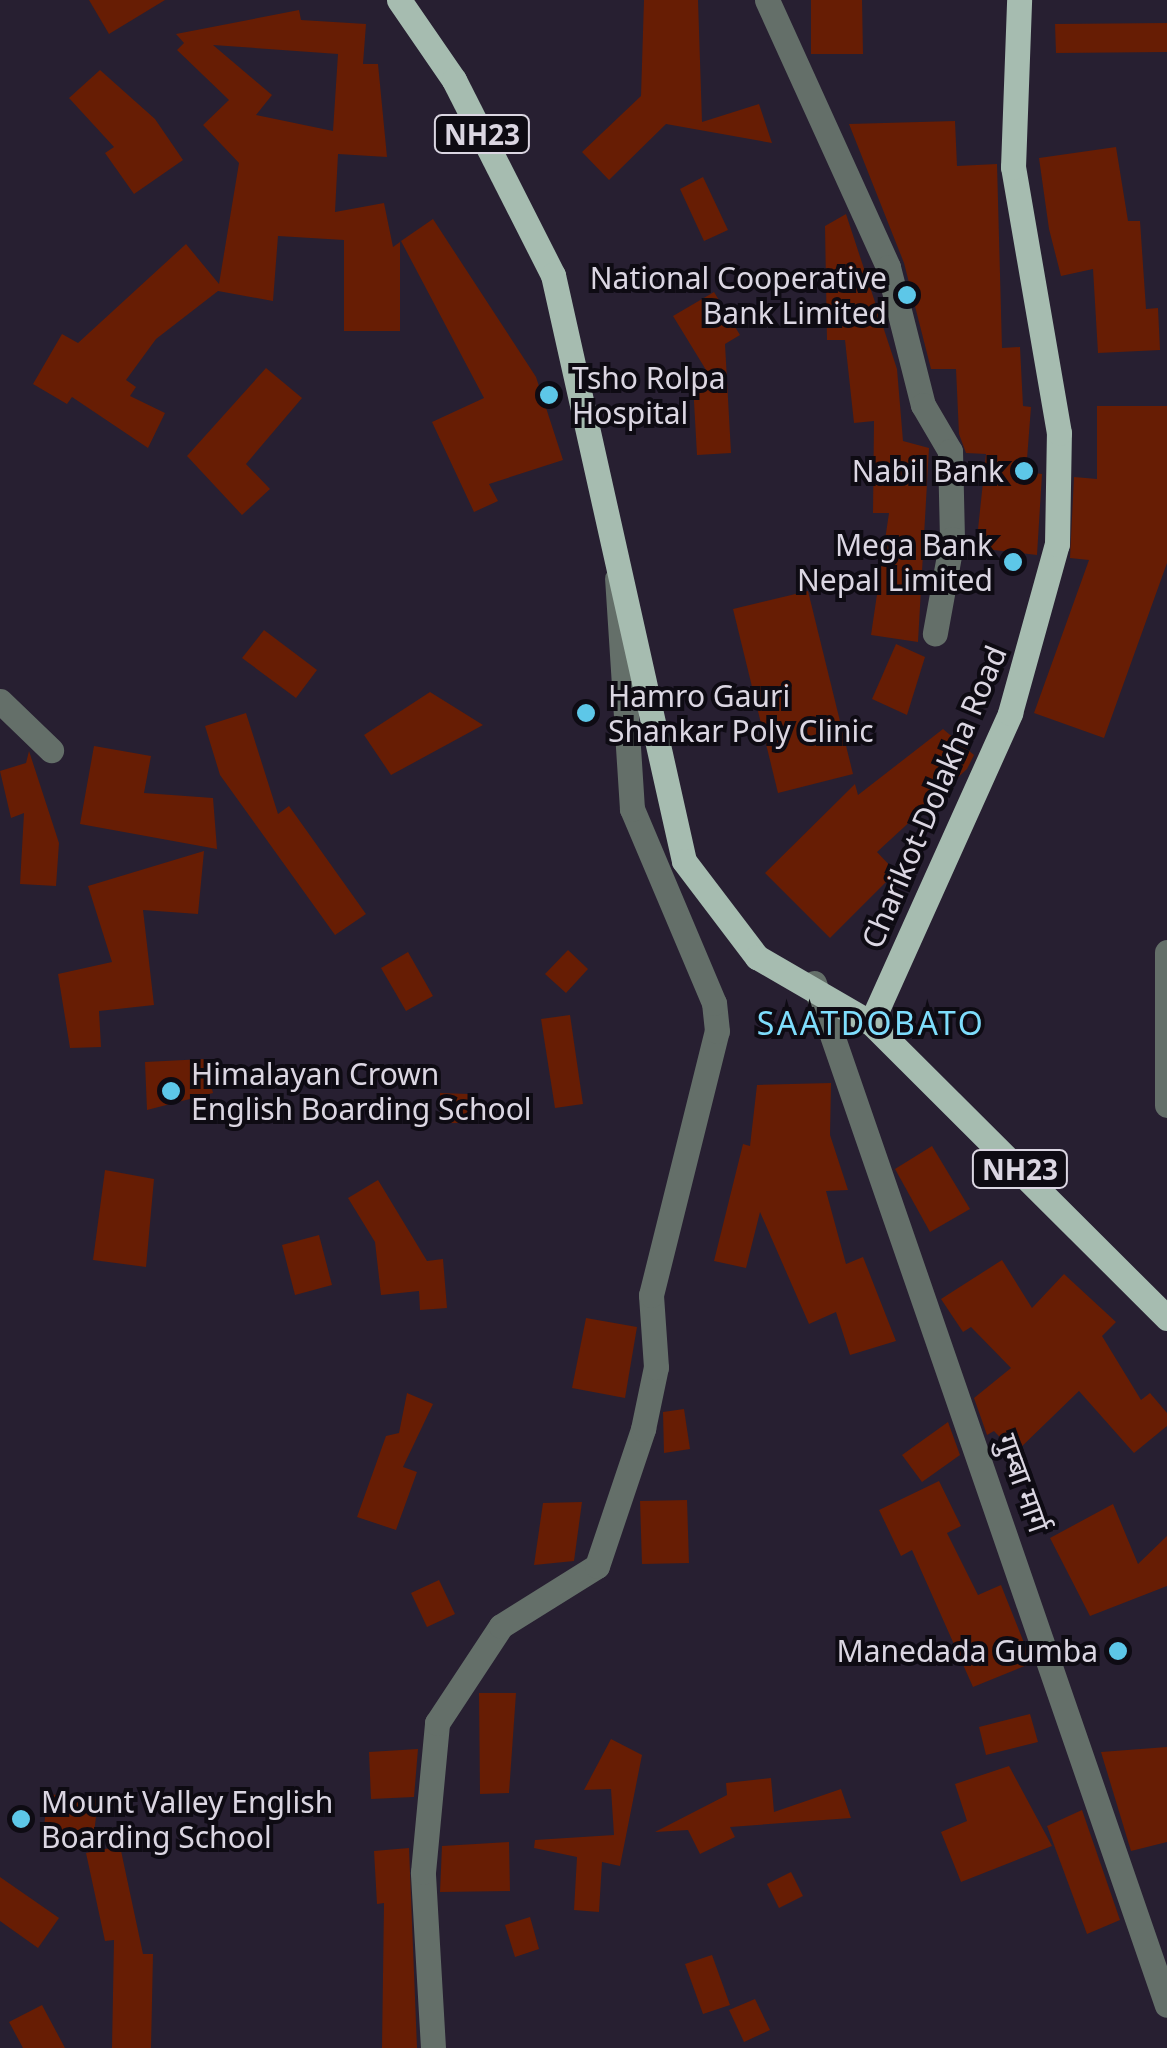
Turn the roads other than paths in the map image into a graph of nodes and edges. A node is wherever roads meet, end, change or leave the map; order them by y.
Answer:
1 (398, 0) edge
2 (767, 0) edge
3 (1019, 0) edge
4 (618, 556) junction
5 (935, 633) dead end
6 (0, 701) edge
7 (51, 750) dead end
8 (1167, 952) edge
9 (814, 983) junction
10 (870, 1022) junction
11 (1167, 1105) edge
12 (1167, 1318) edge
13 (1167, 2006) edge
14 (434, 2048) edge

1 - 4 main road, NH23
2 - 5 street
3 - 10 main road, Charikot-Dolakha Road
4 - 9 main road, NH23
4 - 14 street
6 - 7 street
8 - 11 street
9 - 10 main road, NH23
9 - 13 street, गुम्बा मार्ग
10 - 12 main road, NH23

